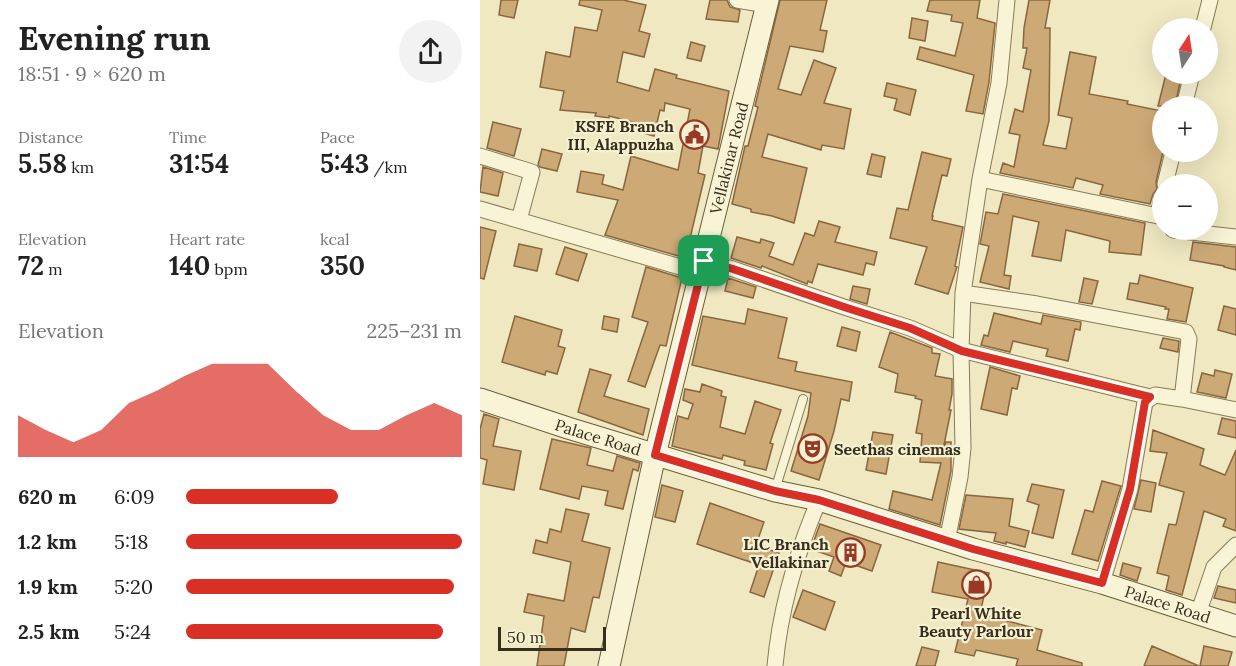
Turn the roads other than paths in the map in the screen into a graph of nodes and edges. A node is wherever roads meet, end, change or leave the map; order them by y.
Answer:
1 (736, 0) edge
2 (1007, 0) edge
3 (1210, 0) edge
4 (767, 2) edge
5 (1206, 18) edge
6 (480, 156) edge
7 (980, 179) junction
8 (480, 209) edge
9 (519, 220) junction
10 (1152, 220) edge
11 (1218, 235) edge
12 (1236, 237) edge
13 (702, 267) junction
14 (963, 293) junction
15 (962, 351) junction
16 (1150, 397) junction
17 (803, 399) dead end
18 (1182, 399) junction
19 (480, 401) edge
20 (1236, 410) edge
21 (655, 455) junction
22 (775, 491) junction
23 (819, 500) junction
24 (946, 541) junction
25 (1236, 545) edge
26 (1102, 583) junction
27 (1198, 614) junction
28 (1236, 626) edge
29 (609, 666) edge
30 (775, 666) edge

1 - 4 street
2 - 7 street
3 - 5 street
4 - 13 main road, Vellakinar Road
6 - 9 street
7 - 10 street
7 - 14 street
8 - 9 street
9 - 13 street
11 - 12 street
13 - 15 street
13 - 21 main road, Vellakinar Road
14 - 15 street
14 - 18 street
15 - 16 street
15 - 24 street
16 - 18 street
16 - 26 street
17 - 22 lane
18 - 20 street
19 - 21 main road, Palace Road
21 - 22 main road, Palace Road
21 - 29 main road, Vellakinar Road
22 - 23 main road, Palace Road
23 - 24 main road, Palace Road
23 - 30 street
24 - 26 main road, Palace Road
25 - 27 street
26 - 27 main road, Palace Road
27 - 28 main road, Palace Road

